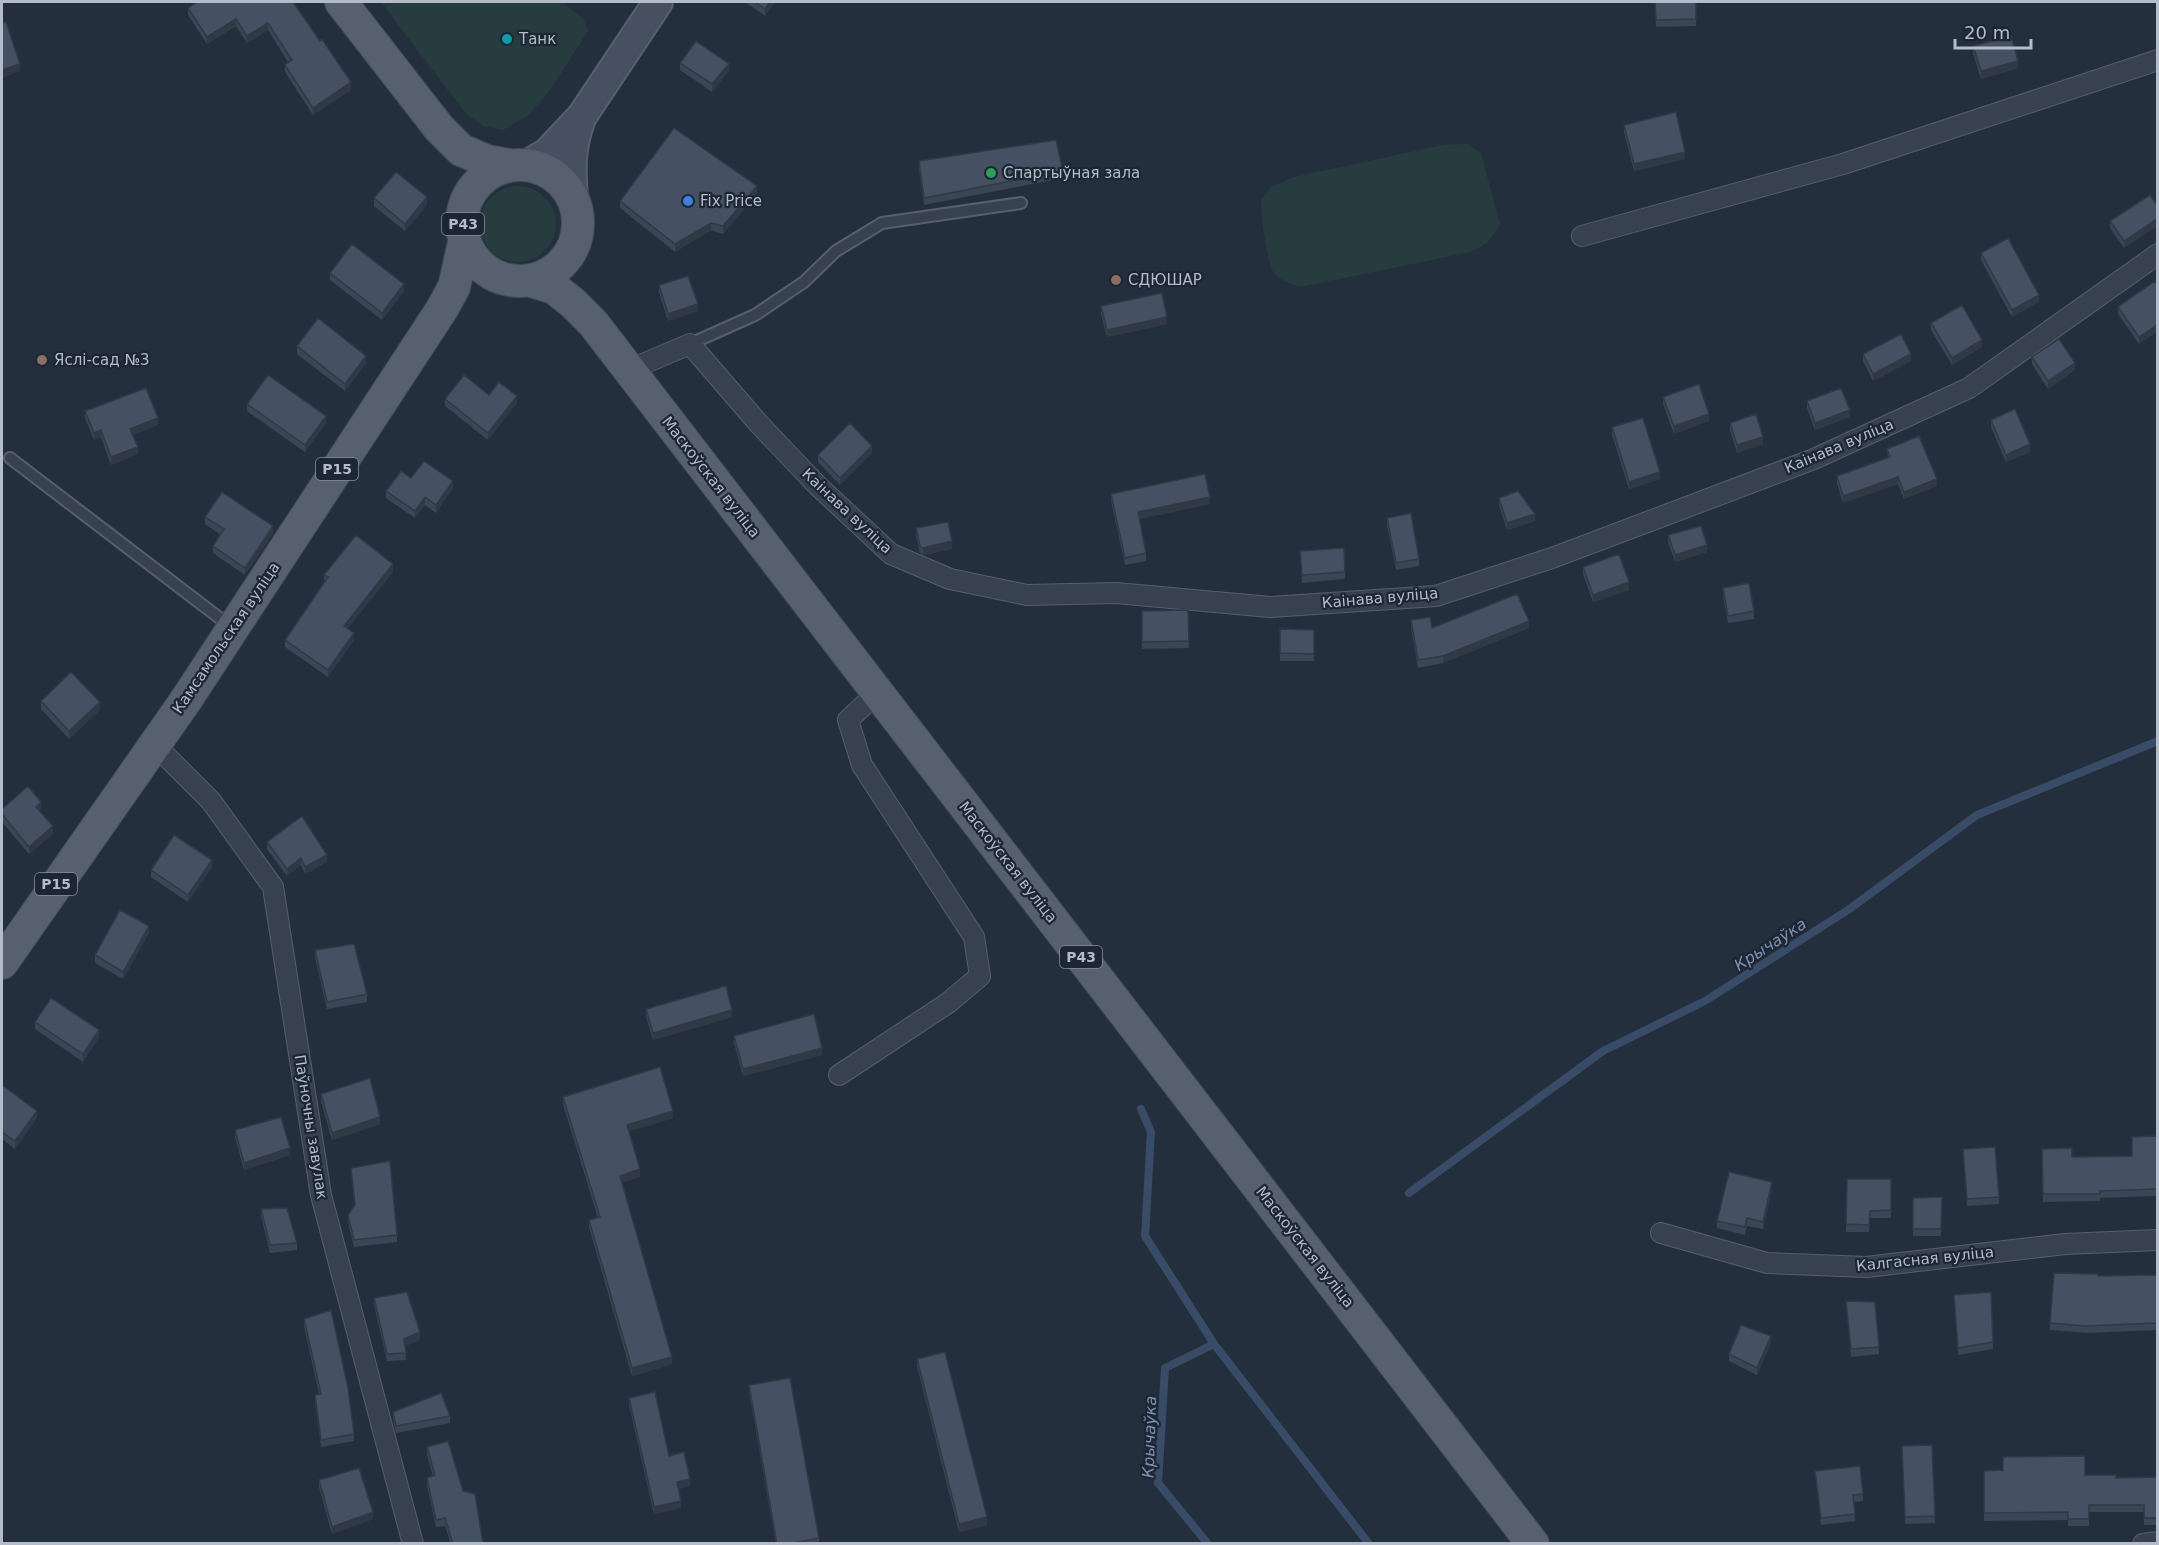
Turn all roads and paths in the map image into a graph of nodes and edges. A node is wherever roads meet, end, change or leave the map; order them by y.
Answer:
1 (341, 2) edge
2 (658, 2) edge
3 (2157, 60) edge
4 (582, 116) junction
5 (439, 128) junction
6 (518, 164) junction
7 (573, 198) junction
8 (1021, 203) dead end
9 (463, 228) junction
10 (1581, 236) dead end
11 (576, 239) junction
12 (2157, 254) edge
13 (521, 281) junction
14 (442, 309) junction
15 (593, 323) junction
16 (690, 344) junction
17 (629, 370) junction
18 (10, 458) dead end
19 (233, 628) junction
20 (877, 693) junction
21 (154, 744) junction
22 (2, 963) edge
23 (839, 1075) dead end
24 (1661, 1233) dead end
25 (2157, 1240) edge
26 (2157, 1542) edge
27 (413, 1544) edge
28 (1533, 1544) edge
29 (2143, 1544) edge

1 - 5 main road, Р43
2 - 4 main road
3 - 10 street
4 - 6 main road
4 - 7 main road
5 - 6 main road, Р43
5 - 9 main road, Р43
6 - 7 main road, Р43
6 - 9 main road, Р43
7 - 11 main road, Р43
8 - 16 lane
9 - 13 main road, Р43
9 - 14 main road, Камсамольская вуліца / Р15
11 - 13 main road
11 - 15 main road, Маскоўская вуліца / Р43
12 - 16 street, Каінава вуліца
13 - 14 main road, Камсамольская вуліца / Р15
13 - 15 main road, Маскоўская вуліца / Р43
14 - 19 main road, Камсамольская вуліца / Р15
15 - 17 main road, Маскоўская вуліца / Р43
16 - 17 street
17 - 20 main road, Маскоўская вуліца / Р43
18 - 19 lane
19 - 21 main road, Камсамольская вуліца / Р15
20 - 23 street
20 - 28 main road, Маскоўская вуліца / Р43
21 - 22 main road, Камсамольская вуліца / Р15
21 - 27 street, Паўночны завулак
24 - 25 street, Калгасная вуліца
26 - 29 street

